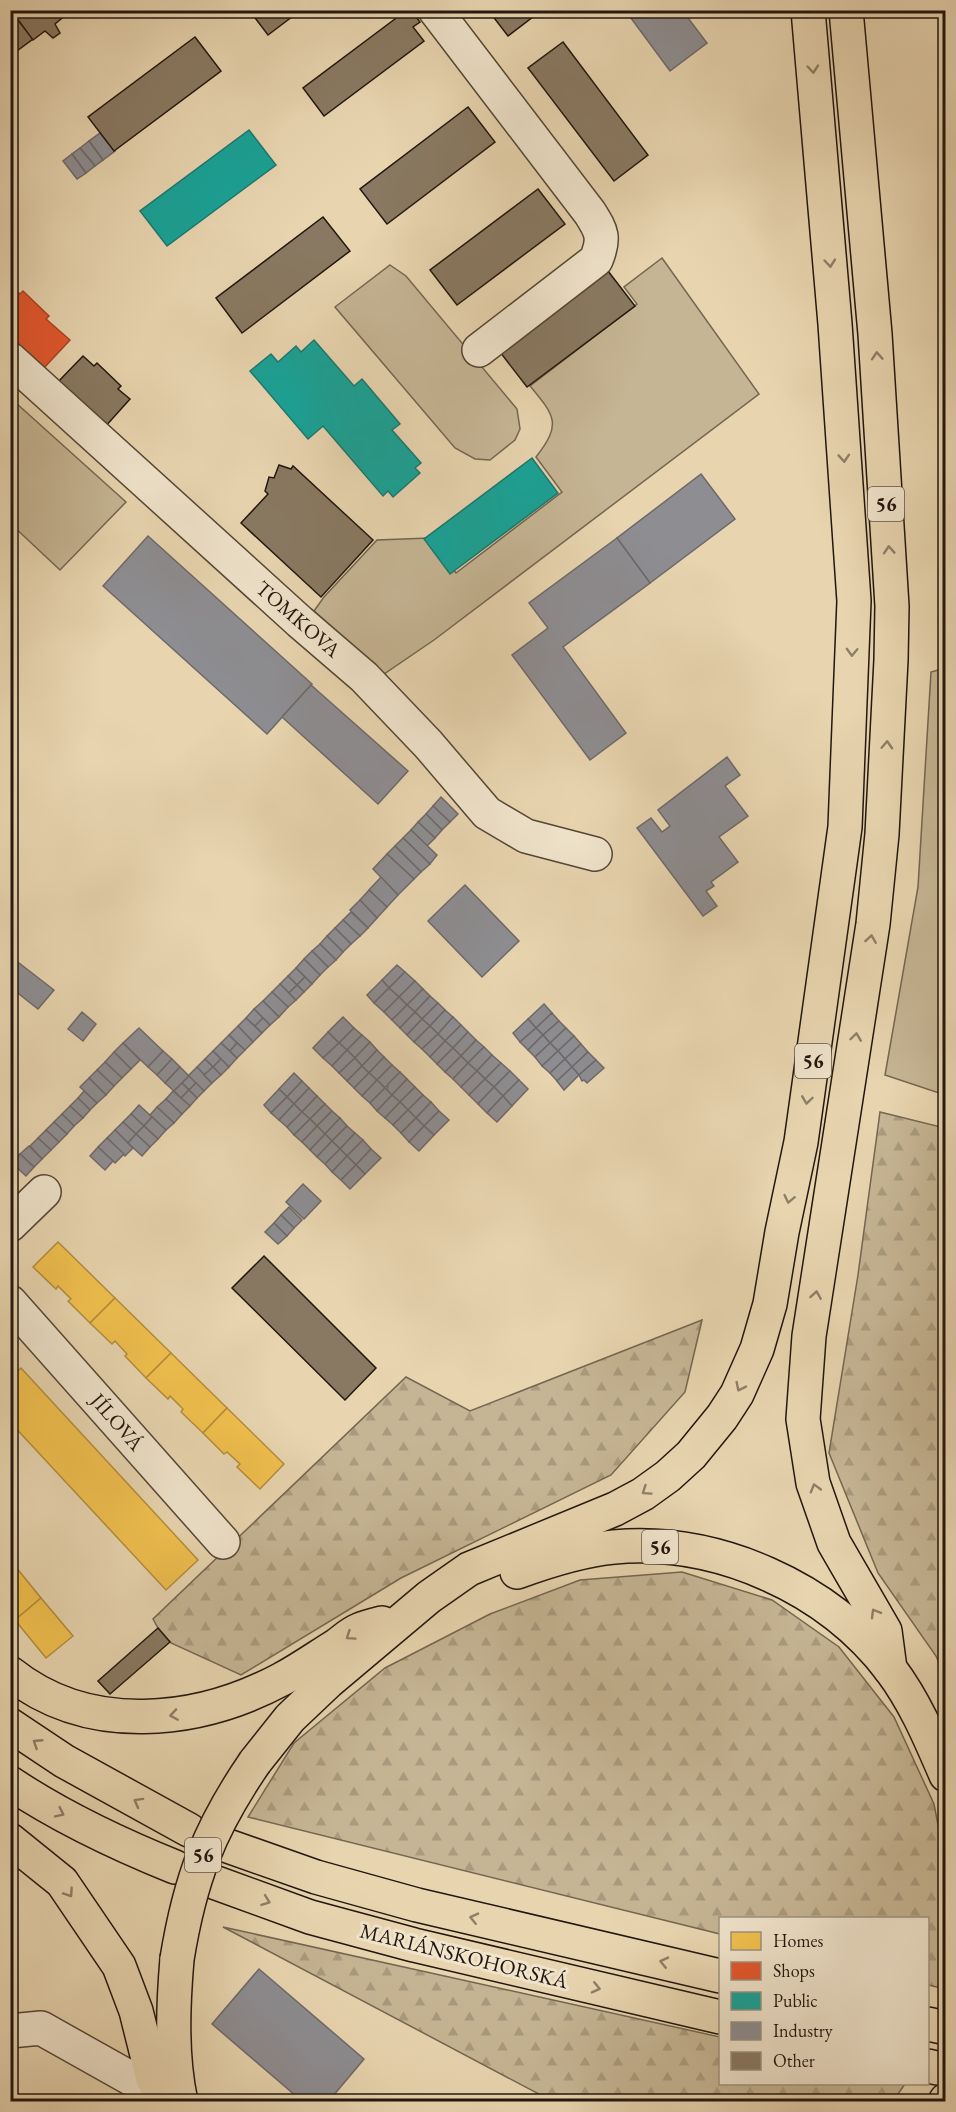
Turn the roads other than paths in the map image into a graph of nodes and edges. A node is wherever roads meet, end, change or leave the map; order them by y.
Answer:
1 (435, 10) edge
2 (808, 10) edge
3 (846, 10) edge
4 (478, 350) dead end
5 (10, 359) edge
6 (595, 854) dead end
7 (44, 1192) dead end
8 (10, 1225) edge
9 (10, 1302) edge
10 (223, 1542) dead end
11 (405, 1617) junction
12 (890, 1669) junction
13 (10, 1673) edge
14 (10, 1725) edge
15 (945, 1775) edge
16 (10, 1783) edge
17 (189, 1830) dead end
18 (10, 1840) edge
19 (225, 1845) dead end
20 (175, 1867) dead end
21 (211, 1881) dead end
22 (719, 1976) edge
23 (719, 2017) edge
24 (929, 2024) edge
25 (945, 2028) edge
26 (10, 2031) edge
27 (152, 2092) edge
28 (181, 2102) edge

1 - 4 street
2 -> 11 main road, 56
12 -> 3 main road, 56
5 - 6 street, TOMKOVA
7 - 8 street
9 - 10 street, JÍLOVÁ
11 - 12 main road, 56
11 -> 13 main road
11 - 28 main road, 56, bridge
12 - 15 main road, 56
17 -> 14 main road
16 -> 20 main road
18 -> 27 main road
22 -> 19 main road, MARIÁNSKOHORSKÁ
21 -> 23 main road, MARIÁNSKOHORSKÁ
24 - 25 main road
26 - 27 street

